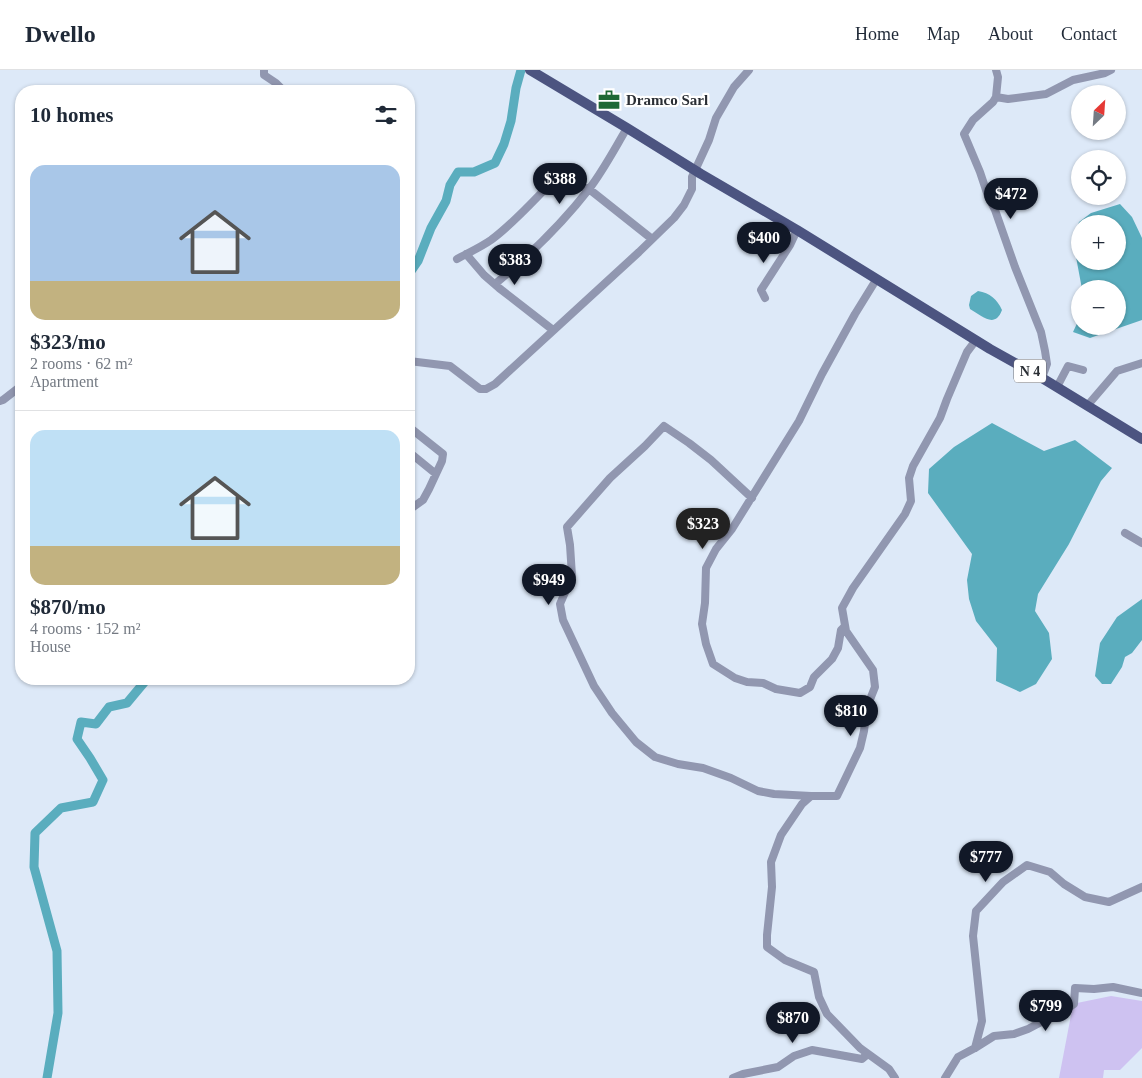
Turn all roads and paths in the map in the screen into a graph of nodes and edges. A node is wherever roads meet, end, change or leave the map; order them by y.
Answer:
1 (264, 70) edge
2 (530, 70) edge
3 (749, 70) edge
4 (996, 70) edge
5 (1111, 70) edge
6 (278, 85) edge
7 (996, 97) junction
8 (627, 128) junction
9 (695, 170) junction
10 (589, 189) junction
11 (797, 230) junction
12 (652, 239) junction
13 (466, 254) junction
14 (457, 259) dead end
15 (876, 280) junction
16 (495, 284) junction
17 (765, 298) dead end
18 (553, 330) junction
19 (976, 340) junction
20 (415, 362) edge
21 (1142, 363) edge
22 (1083, 370) dead end
23 (1042, 378) junction
24 (1057, 387) junction
25 (15, 391) edge
26 (0, 400) edge
27 (1087, 406) junction
28 (415, 432) edge
29 (1142, 439) edge
30 (415, 457) edge
31 (436, 474) junction
32 (752, 498) junction
33 (415, 506) edge
34 (1125, 533) dead end
35 (1142, 543) edge
36 (845, 626) junction
37 (811, 796) junction
38 (1142, 887) edge
39 (1142, 993) edge
40 (975, 1048) junction
41 (868, 1054) junction
42 (733, 1078) edge
43 (895, 1078) edge
44 (946, 1078) edge

1 - 6 street
2 - 8 main road, N 4
3 - 9 street
4 - 7 street
5 - 7 street
7 - 23 street
8 - 9 main road, N 4
8 - 10 street
9 - 11 main road, N 4
9 - 12 street
10 - 12 street
10 - 13 street
10 - 16 street
11 - 15 main road, N 4
11 - 17 street
12 - 18 street
13 - 14 street
13 - 16 street
15 - 19 main road, N 4
15 - 32 street
16 - 18 street
18 - 20 street
19 - 23 main road, N 4
19 - 36 street
21 - 27 street
22 - 24 street
23 - 24 main road, N 4
24 - 27 main road, N 4
25 - 26 street
27 - 29 main road, N 4
28 - 31 street
30 - 31 street
31 - 33 street
32 - 36 street
32 - 37 street
34 - 35 street
36 - 37 street
37 - 41 street
38 - 40 street
39 - 40 street
40 - 44 street
41 - 42 street
41 - 43 street

